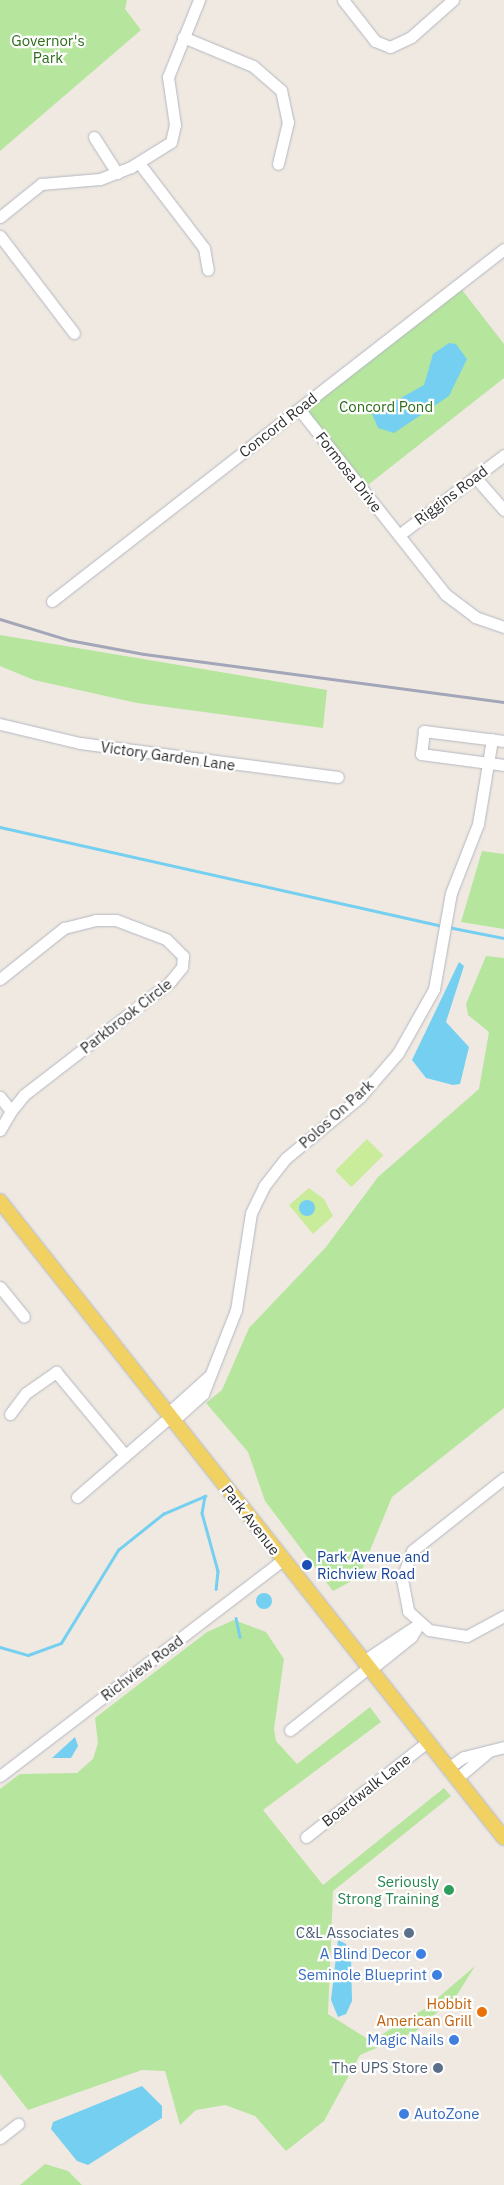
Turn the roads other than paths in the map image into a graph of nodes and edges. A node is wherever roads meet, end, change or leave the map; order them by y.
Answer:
1 (199, 0) edge
2 (343, 0) edge
3 (453, 0) edge
4 (184, 37) junction
5 (94, 137) dead end
6 (139, 163) junction
7 (278, 164) dead end
8 (117, 173) junction
9 (0, 217) edge
10 (0, 236) edge
11 (504, 249) edge
12 (208, 270) dead end
13 (74, 333) dead end
14 (299, 409) junction
15 (504, 455) edge
16 (475, 477) junction
17 (504, 510) edge
18 (399, 535) junction
19 (52, 601) dead end
20 (504, 627) edge
21 (0, 724) edge
22 (498, 740) edge
23 (489, 763) junction
24 (504, 765) edge
25 (338, 777) dead end
26 (0, 979) edge
27 (0, 1096) edge
28 (11, 1111) junction
29 (0, 1130) edge
30 (0, 1201) edge
31 (0, 1287) edge
32 (24, 1317) dead end
33 (10, 1414) dead end
34 (171, 1417) junction
35 (125, 1455) junction
36 (504, 1478) edge
37 (77, 1496) dead end
38 (283, 1560) junction
39 (504, 1616) edge
40 (419, 1624) junction
41 (367, 1666) junction
42 (290, 1730) dead end
43 (428, 1742) junction
44 (504, 1747) edge
45 (452, 1773) junction
46 (0, 1776) edge
47 (306, 1837) dead end
48 (504, 1838) edge
49 (18, 2124) dead end
50 (0, 2138) edge

1 - 4 street
2 - 3 street
4 - 6 street
4 - 7 street
5 - 8 street
6 - 8 street
6 - 12 street
8 - 9 street
10 - 13 street
11 - 14 street, Concord Road
14 - 18 street, Formosa Drive
14 - 19 street, Concord Road
15 - 16 street, Riggins Road
16 - 17 street
16 - 18 street, Riggins Road
18 - 20 street, Formosa Drive
21 - 25 street, Victory Garden Lane
22 - 23 street, Polos On Park
22 - 23 street
23 - 24 street
23 - 34 street, Polos On Park
26 - 28 street, Parkbrook Circle
27 - 28 street
28 - 29 street, Parkbrook Circle
30 - 34 main road, Park Avenue
31 - 32 street
33 - 35 street
34 - 35 street, Polos On Park
34 - 38 main road, Park Avenue
35 - 37 street, Polos On Park
36 - 40 street
38 - 41 main road, Park Avenue
38 - 46 street, Richview Road
39 - 40 street
40 - 41 street
41 - 42 street
41 - 43 main road, Park Avenue
43 - 45 main road, Park Avenue
43 - 47 street, Boardwalk Lane
44 - 45 street
45 - 48 main road, Park Avenue
49 - 50 street

